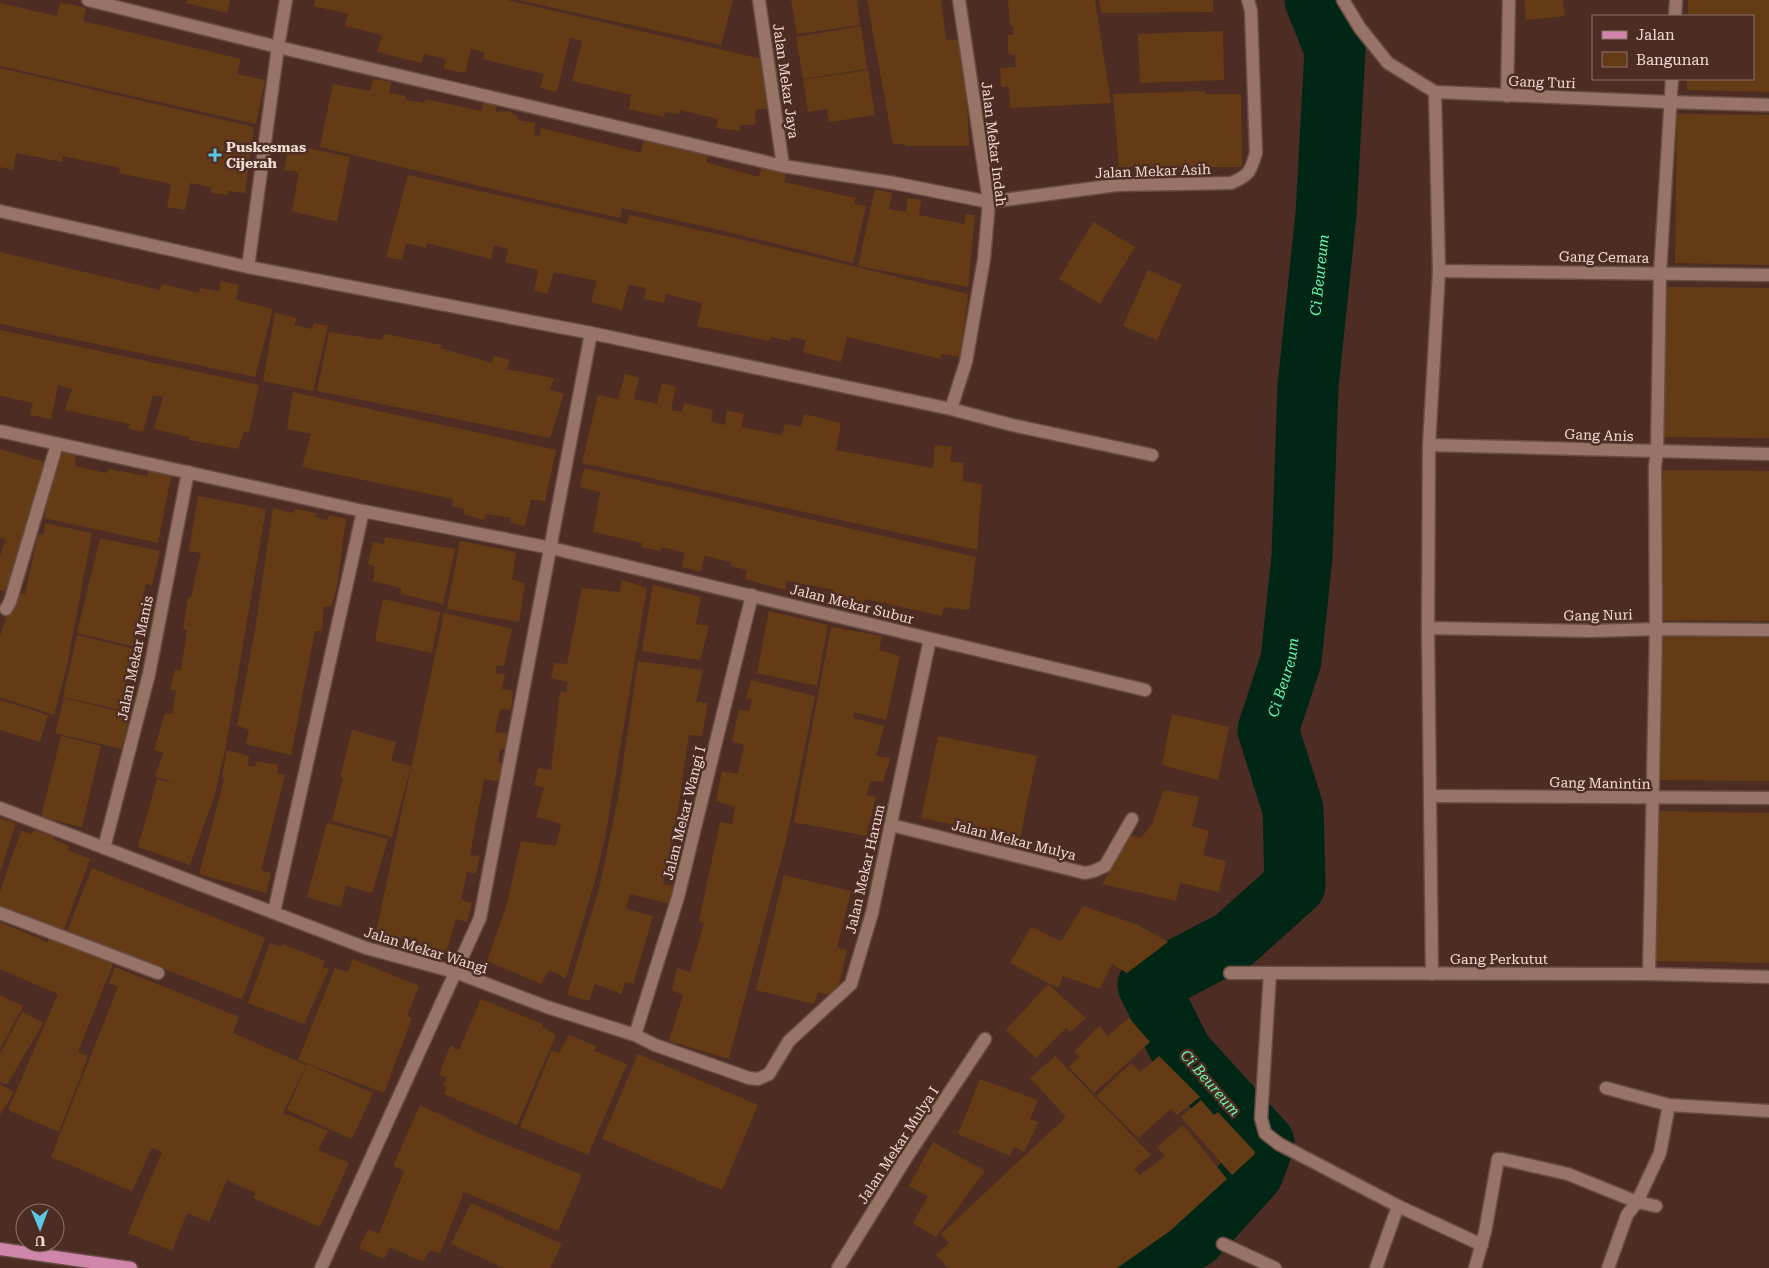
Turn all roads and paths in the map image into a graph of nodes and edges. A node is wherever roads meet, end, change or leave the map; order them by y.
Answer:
1 (88, 0) edge
2 (286, 0) edge
3 (759, 0) edge
4 (959, 0) edge
5 (1248, 0) edge
6 (1343, 0) edge
7 (1509, 0) edge
8 (1676, 0) edge
9 (1675, 15) edge
10 (278, 47) junction
11 (1672, 80) edge
12 (1435, 92) junction
13 (1507, 96) junction
14 (1670, 102) junction
15 (1769, 105) edge
16 (783, 166) junction
17 (989, 202) junction
18 (0, 212) edge
19 (248, 266) junction
20 (1439, 271) junction
21 (1660, 273) junction
22 (1769, 275) edge
23 (591, 333) junction
24 (951, 409) junction
25 (0, 431) edge
26 (58, 444) junction
27 (1429, 445) junction
28 (1657, 452) junction
29 (1769, 454) edge
30 (1152, 455) dead end
31 (188, 472) junction
32 (364, 512) junction
33 (551, 548) junction
34 (752, 595) junction
35 (6, 608) dead end
36 (1428, 628) junction
37 (1656, 629) junction
38 (1769, 630) edge
39 (930, 639) junction
40 (1145, 690) dead end
41 (1430, 796) junction
42 (1652, 798) junction
43 (1769, 798) edge
44 (0, 808) edge
45 (1132, 819) dead end
46 (891, 825) junction
47 (104, 848) junction
48 (274, 912) junction
49 (0, 913) edge
50 (455, 972) junction
51 (1230, 973) dead end
52 (1270, 973) junction
53 (158, 974) dead end
54 (1432, 974) junction
55 (1649, 974) junction
56 (1769, 977) edge
57 (635, 1035) junction
58 (985, 1039) dead end
59 (769, 1074) joint
60 (1606, 1088) dead end
61 (1669, 1105) junction
62 (1769, 1111) edge
63 (1637, 1202) junction
64 (1398, 1206) junction
65 (1656, 1206) dead end
66 (1222, 1244) dead end
67 (1482, 1245) junction
68 (0, 1249) edge
69 (130, 1268) edge
70 (321, 1268) edge
71 (838, 1268) edge
72 (1275, 1268) edge
73 (1376, 1268) edge
74 (1475, 1268) edge
75 (1608, 1268) edge

1 - 10 street, Jalan Mekar Asih
2 - 10 street
3 - 16 street, Jalan Mekar Jaya
4 - 17 street, Jalan Mekar Indah
5 - 17 street, Jalan Mekar Asih
6 - 12 street
7 - 13 street
8 - 9 street
10 - 16 street, Jalan Mekar Asih
10 - 19 street
11 - 14 street
12 - 13 street, Gang Turi
12 - 20 street
13 - 14 street, Gang Turi
14 - 15 street, Gang Turi
14 - 21 street
16 - 17 street, Jalan Mekar Asih
17 - 24 street, Jalan Mekar Indah
18 - 19 street
19 - 23 street
20 - 21 street, Gang Cemara
20 - 27 street
21 - 22 street, Gang Cemara
21 - 28 street
23 - 24 street
23 - 33 street
24 - 30 street
25 - 26 street, Jalan Mekar Subur
26 - 31 street, Jalan Mekar Subur
26 - 35 street
27 - 28 street, Gang Anis
27 - 36 street
28 - 29 street, Gang Anis
28 - 37 street
31 - 32 street, Jalan Mekar Subur
31 - 47 street, Jalan Mekar Manis
32 - 33 street, Jalan Mekar Subur
32 - 48 street
33 - 34 street, Jalan Mekar Subur
33 - 50 street
34 - 39 street, Jalan Mekar Subur
34 - 57 street, Jalan Mekar Wangi I
36 - 37 street, Gang Nuri
36 - 41 street
37 - 38 street, Gang Nuri
37 - 42 street
39 - 40 street, Jalan Mekar Subur
39 - 46 street, Jalan Mekar Harum
41 - 42 street, Gang Manintin
41 - 54 street
42 - 43 street, Gang Manintin
42 - 55 street
44 - 47 street, Jalan Mekar Wangi
45 - 46 street, Jalan Mekar Mulya
46 - 59 street, Jalan Mekar Harum
47 - 48 street, Jalan Mekar Wangi
48 - 50 street, Jalan Mekar Wangi
49 - 53 street
50 - 57 street, Jalan Mekar Wangi
50 - 70 street
51 - 52 street, Gang Perkutut
52 - 54 street, Gang Perkutut
52 - 64 street
54 - 55 street, Gang Perkutut
55 - 56 street, Gang Perkutut
57 - 59 street, Jalan Mekar Wangi
58 - 71 street, Jalan Mekar Mulya I
60 - 61 street
61 - 62 street
61 - 63 street
63 - 65 street
63 - 67 street
63 - 75 street
64 - 67 street
64 - 73 street
66 - 72 street
67 - 74 street
68 - 69 main road

